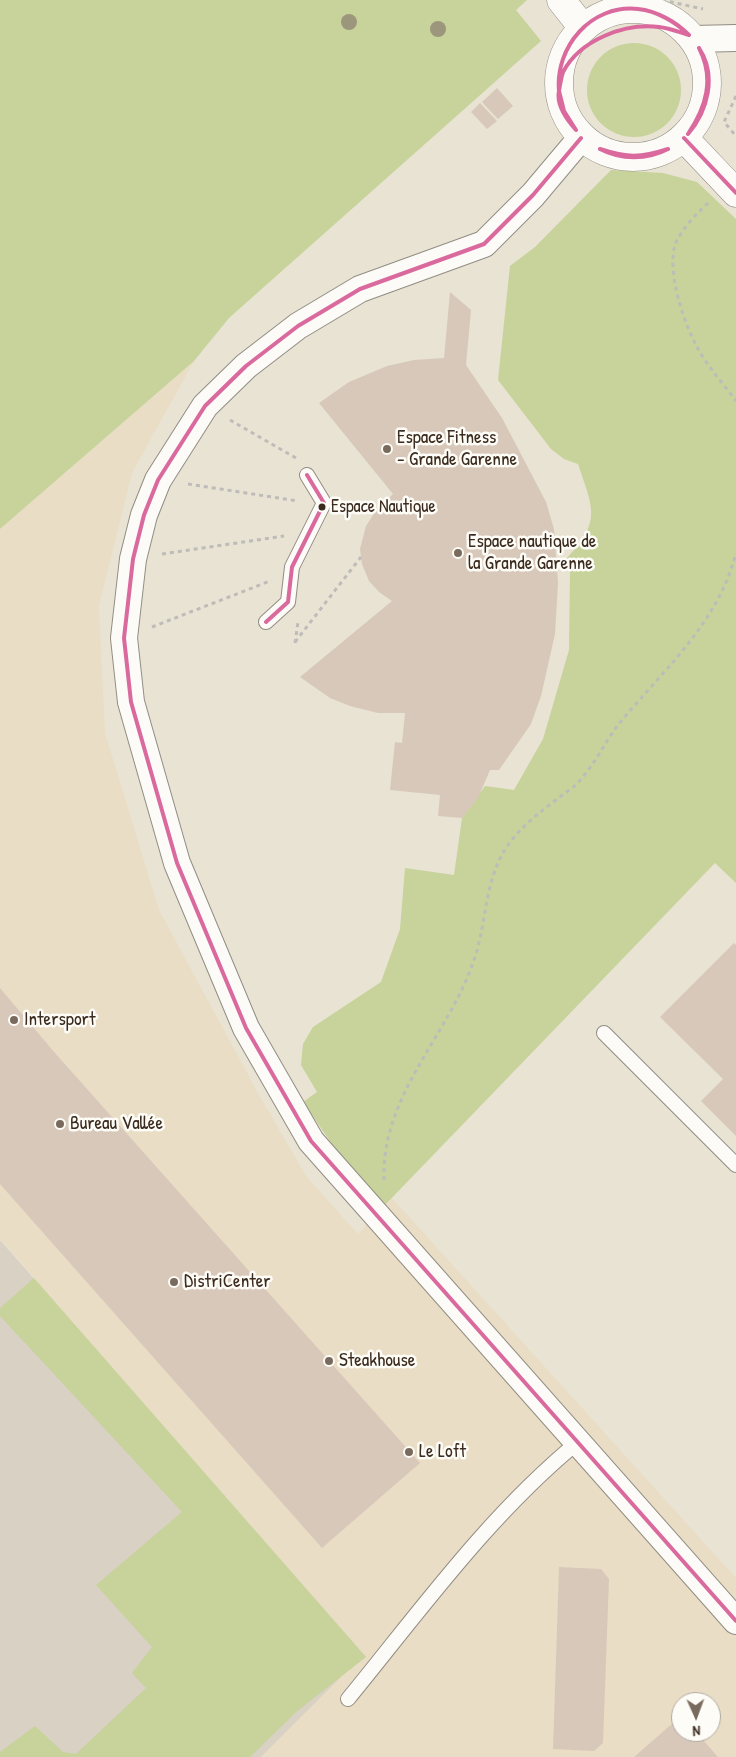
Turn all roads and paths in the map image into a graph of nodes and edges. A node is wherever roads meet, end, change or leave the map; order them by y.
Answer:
1 (561, 0) edge
2 (662, 0) edge
3 (708, 10) dead end
4 (583, 28) junction
5 (693, 38) junction
6 (736, 38) edge
7 (736, 96) edge
8 (736, 136) edge
9 (581, 138) junction
10 (684, 138) junction
11 (736, 193) edge
12 (696, 214) dead end
13 (736, 401) edge
14 (205, 406) junction
15 (300, 461) dead end
16 (307, 475) dead end
17 (158, 480) junction
18 (322, 506) junction
19 (309, 534) junction
20 (736, 553) edge
21 (360, 556) dead end
22 (133, 559) junction
23 (274, 579) dead end
24 (266, 622) dead end
25 (124, 638) junction
26 (295, 643) dead end
27 (604, 1032) dead end
28 (736, 1165) edge
29 (375, 1213) junction
30 (578, 1442) junction
31 (736, 1621) edge
32 (348, 1699) dead end

1 - 4 main road
2 - 3 path
4 - 5 main road
4 - 9 main road
5 - 6 street
5 - 10 main road
7 - 8 path
9 - 10 main road
9 - 14 street
10 - 11 main road
12 - 13 path
14 - 15 path
14 - 17 street
16 - 18 lane
17 - 18 path
17 - 22 street
18 - 19 lane
19 - 22 path
19 - 24 lane
20 - 29 path
21 - 26 path
22 - 25 street
23 - 25 path
25 - 29 street
27 - 28 lane
29 - 30 street
30 - 31 street
30 - 32 lane

